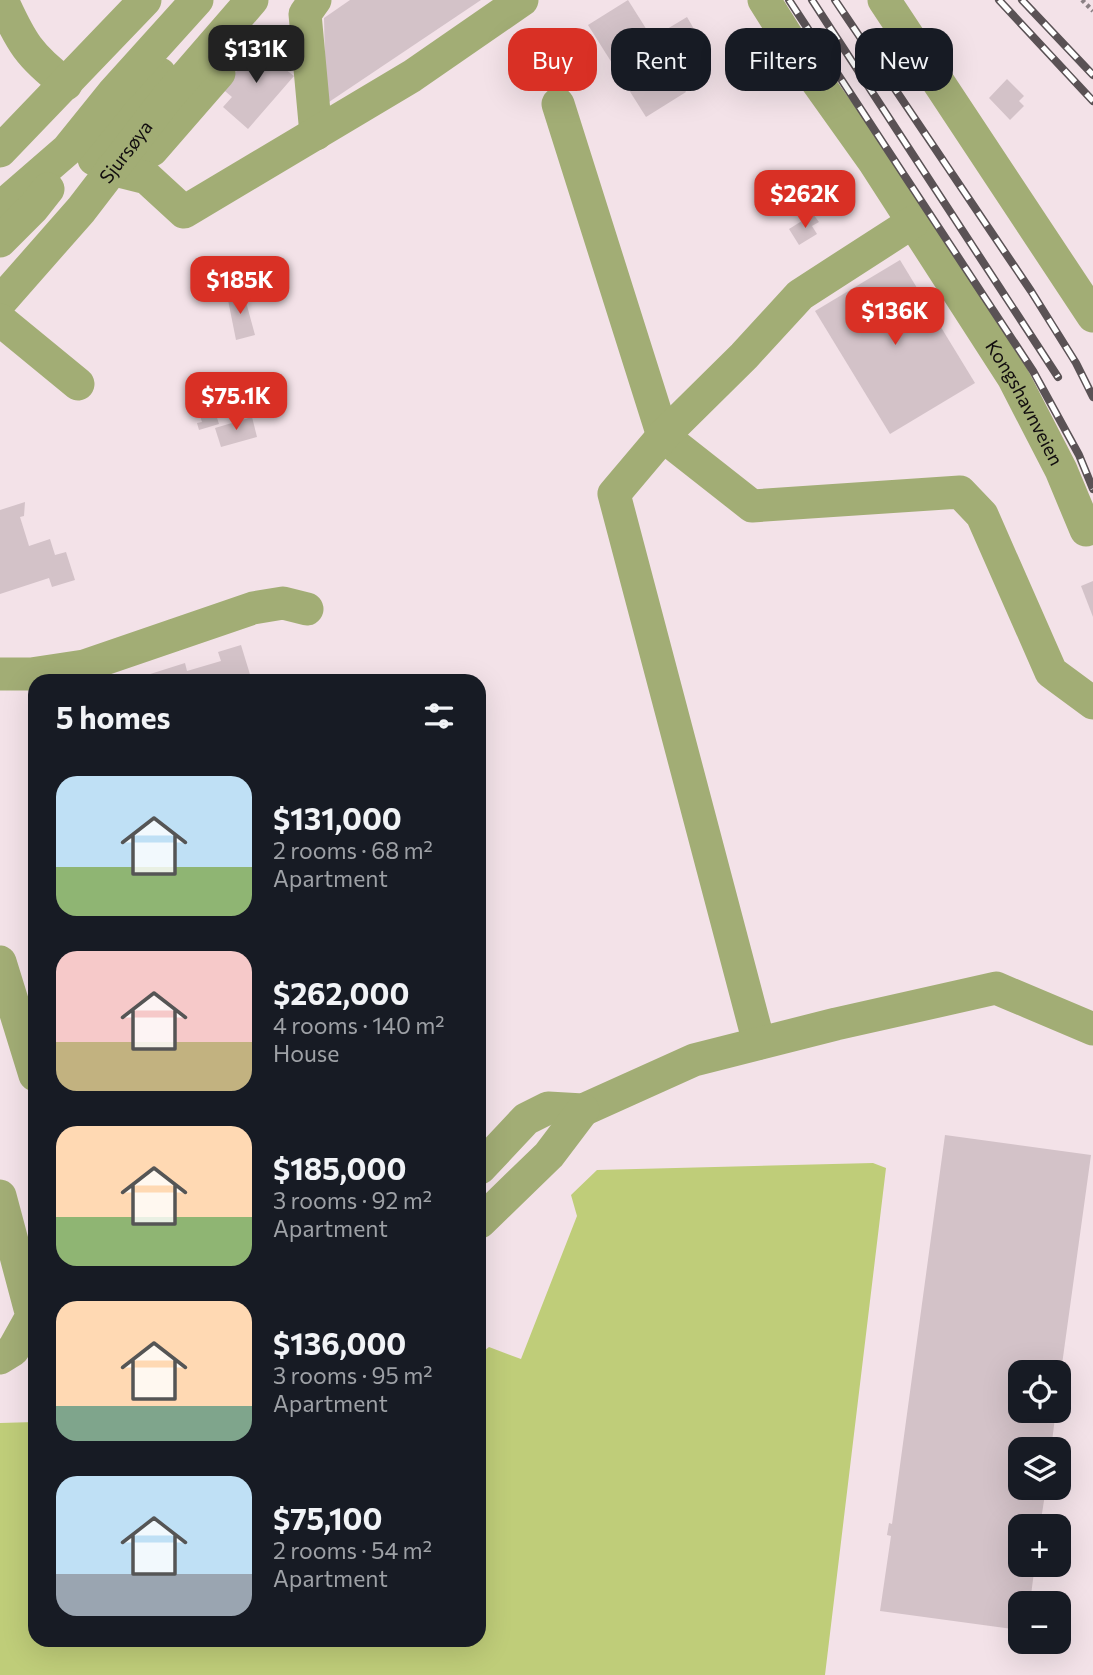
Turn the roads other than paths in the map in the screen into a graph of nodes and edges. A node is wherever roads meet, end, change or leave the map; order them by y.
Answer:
1 (2, 0) edge
2 (115, 0) edge
3 (145, 0) edge
4 (169, 0) edge
5 (197, 0) edge
6 (225, 0) edge
7 (252, 0) edge
8 (262, 0) edge
9 (316, 0) edge
10 (522, 0) edge
11 (764, 0) edge
12 (884, 0) edge
13 (77, 73) junction
14 (558, 104) dead end
15 (316, 134) junction
16 (1, 149) edge
17 (67, 150) junction
18 (111, 169) junction
19 (0, 208) edge
20 (913, 222) junction
21 (0, 241) edge
22 (0, 274) edge
23 (0, 302) edge
24 (1093, 316) edge
25 (0, 320) edge
26 (78, 384) dead end
27 (663, 436) junction
28 (1086, 530) dead end
29 (307, 609) dead end
30 (0, 674) edge
31 (1093, 703) edge
32 (0, 962) edge
33 (1093, 1028) edge
34 (759, 1043) junction
35 (28, 1052) edge
36 (583, 1110) junction
37 (486, 1162) edge
38 (0, 1196) edge
39 (486, 1216) edge
40 (28, 1298) edge
41 (28, 1324) edge
42 (0, 1358) edge

1 - 13 lane
2 - 13 lane
3 - 13 lane
4 - 13 lane
5 - 17 lane
6 - 22 lane, Sjursøya
7 - 18 lane, Sjursøya
8 - 18 lane
9 - 15 lane
10 - 15 lane
11 - 20 lane, Kongshavnveien
12 - 24 lane
13 - 16 lane
14 - 27 lane
15 - 18 lane
17 - 19 lane
17 - 21 lane
18 - 23 lane, Sjursøya
20 - 27 lane
20 - 28 lane, Kongshavnveien
25 - 26 lane
27 - 31 lane
27 - 34 lane
29 - 30 lane
32 - 35 lane
33 - 34 lane
34 - 36 lane
36 - 37 lane
36 - 39 lane
38 - 40 lane
41 - 42 lane

